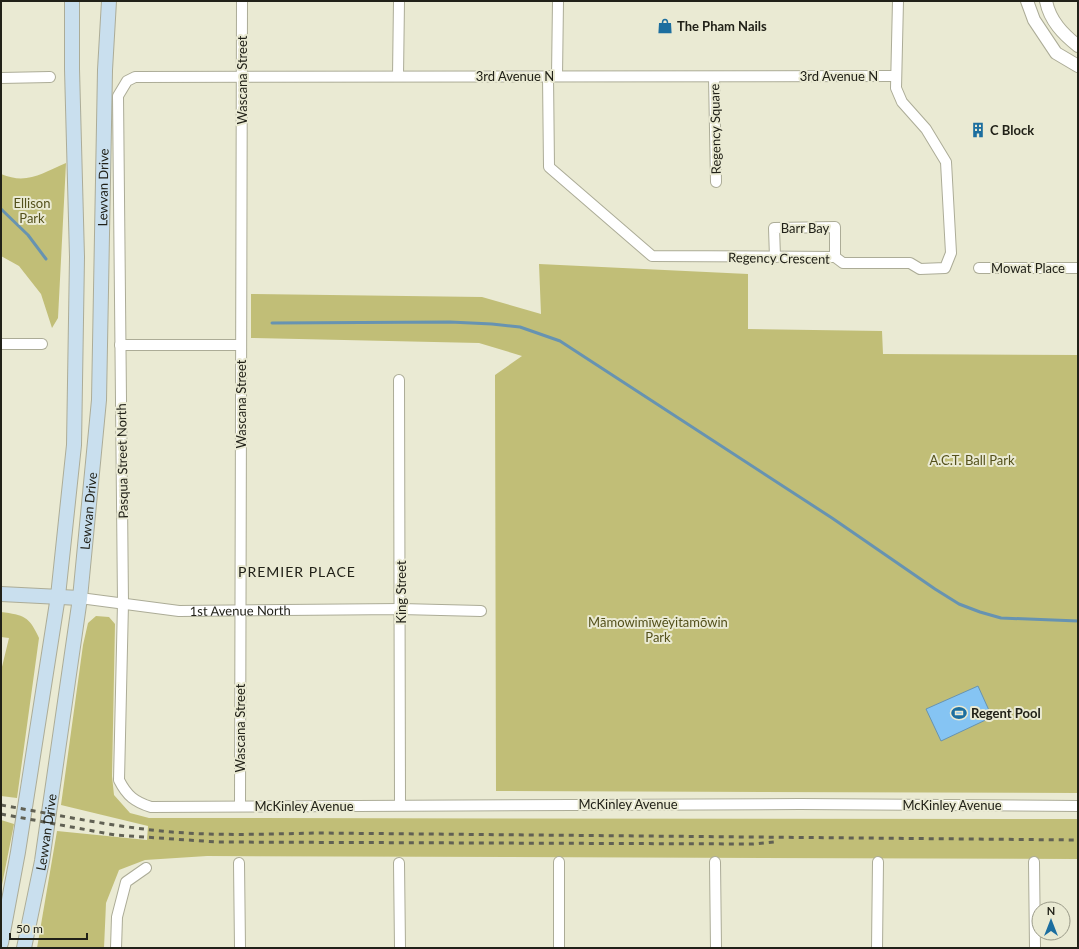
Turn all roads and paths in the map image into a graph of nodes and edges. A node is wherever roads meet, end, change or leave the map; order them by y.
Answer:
1 (72, 1) edge
2 (109, 1) edge
3 (242, 1) edge
4 (398, 1) edge
5 (558, 1) edge
6 (898, 1) edge
7 (1028, 1) edge
8 (1046, 1) edge
9 (1078, 46) edge
10 (1078, 66) edge
11 (398, 76) junction
12 (553, 76) junction
13 (714, 76) junction
14 (896, 76) junction
15 (50, 77) dead end
16 (135, 77) joint
17 (242, 77) junction
18 (1, 78) edge
19 (716, 182) dead end
20 (775, 257) junction
21 (835, 258) junction
22 (978, 268) dead end
23 (1078, 268) edge
24 (1, 344) edge
25 (42, 344) dead end
26 (241, 345) junction
27 (120, 346) junction
28 (399, 380) dead end
29 (1, 594) edge
30 (58, 596) junction
31 (80, 598) junction
32 (123, 603) junction
33 (401, 609) junction
34 (481, 611) dead end
35 (240, 612) junction
36 (400, 805) junction
37 (240, 806) junction
38 (1078, 806) edge
39 (179, 808) joint
40 (559, 862) dead end
41 (716, 862) dead end
42 (878, 862) dead end
43 (1034, 862) dead end
44 (239, 863) dead end
45 (399, 863) dead end
46 (146, 868) dead end
47 (1, 944) edge
48 (24, 948) edge
49 (116, 948) edge
50 (240, 948) edge
51 (400, 948) edge
52 (559, 948) edge
53 (716, 948) edge
54 (877, 948) edge
55 (1035, 948) edge

1 - 30 main road, Lewvan Drive
2 - 31 main road, Lewvan Drive
3 - 17 street, Wascana Street
4 - 11 street
5 - 12 street, Regency Crescent
6 - 14 street
7 - 10 street
8 - 9 street
11 - 12 street, 3rd Avenue N
11 - 17 street, 3rd Avenue N
12 - 13 street, 3rd Avenue N
12 - 20 street, Regency Crescent
13 - 14 street, 3rd Avenue N
13 - 19 street, Regency Square
14 - 21 street, Regency Crescent
15 - 18 street
16 - 17 street, 3rd Avenue N
16 - 27 street, Pasqua Street North
17 - 26 street, Wascana Street
20 - 21 street, Regency Crescent
20 - 21 street, Barr Bay
22 - 23 street, Mowat Place
24 - 25 street
26 - 27 street
26 - 35 street, Wascana Street
27 - 32 street, Pasqua Street North
28 - 33 street, King Street
29 - 30 main road, 1st Avenue North
30 - 31 main road, 1st Avenue North
30 - 47 main road, Lewvan Drive
31 - 32 street, 1st Avenue North
31 - 48 main road, Lewvan Drive
32 - 35 street, 1st Avenue North
32 - 39 street, Pasqua Street North
33 - 34 street, 1st Avenue North
33 - 35 street, 1st Avenue North
33 - 36 street, King Street
35 - 37 street, Wascana Street
36 - 37 street, McKinley Avenue
36 - 38 street, McKinley Avenue
37 - 39 street, McKinley Avenue
40 - 52 street
41 - 53 street
42 - 54 street
43 - 55 street
44 - 50 street
45 - 51 street
46 - 49 street

